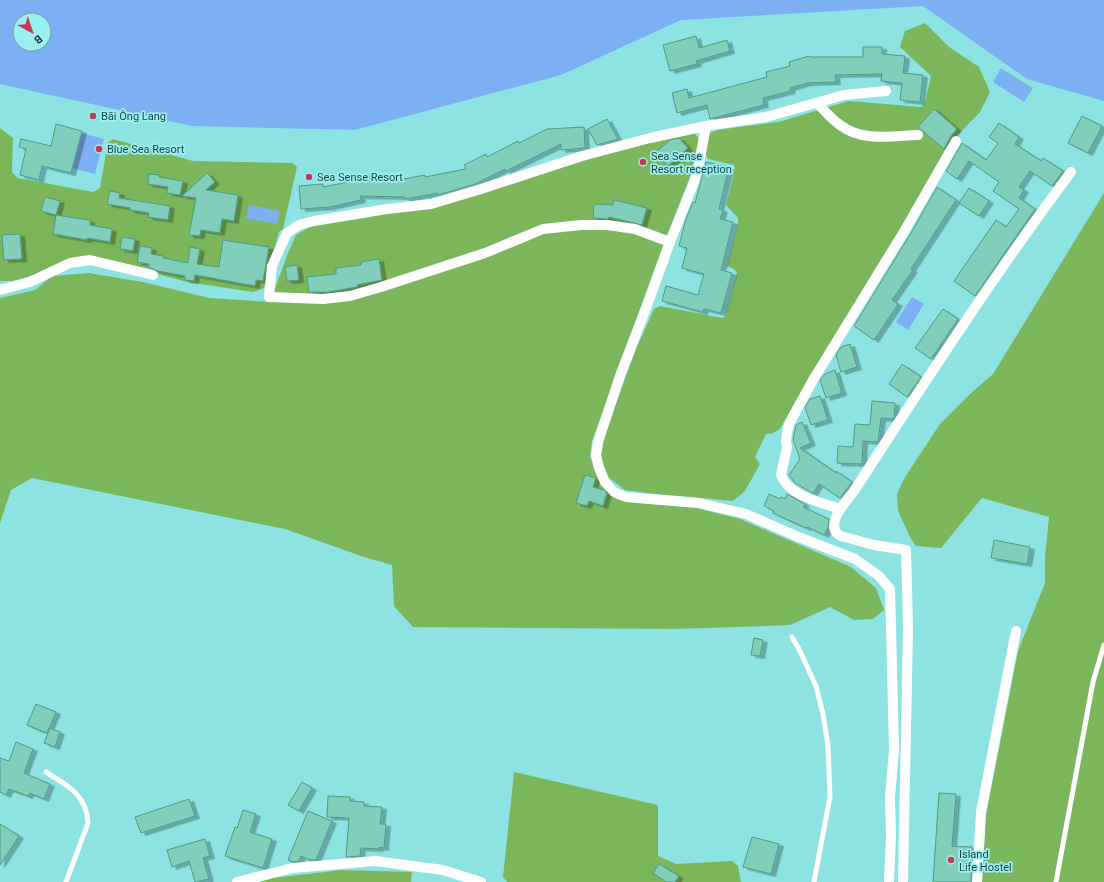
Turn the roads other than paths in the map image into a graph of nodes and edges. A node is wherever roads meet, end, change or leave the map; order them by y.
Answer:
1 (886, 91) dead end
2 (818, 104) junction
3 (706, 126) junction
4 (918, 135) dead end
5 (956, 141) dead end
6 (1071, 172) dead end
7 (670, 242) junction
8 (153, 275) dead end
9 (0, 290) edge
10 (840, 509) junction
11 (1016, 631) dead end
12 (792, 637) dead end
13 (1104, 645) edge
14 (46, 772) dead end
15 (66, 882) edge
16 (237, 882) edge
17 (481, 882) edge
18 (814, 882) edge
19 (890, 882) edge
20 (902, 882) edge
21 (977, 882) edge
22 (1056, 882) edge

1 - 2 street
2 - 3 street
2 - 4 street
3 - 7 street
3 - 7 street
5 - 10 street
6 - 10 street
7 - 19 street
8 - 9 street
10 - 20 street
11 - 21 street
12 - 18 lane
13 - 22 lane
14 - 15 lane
16 - 17 street

